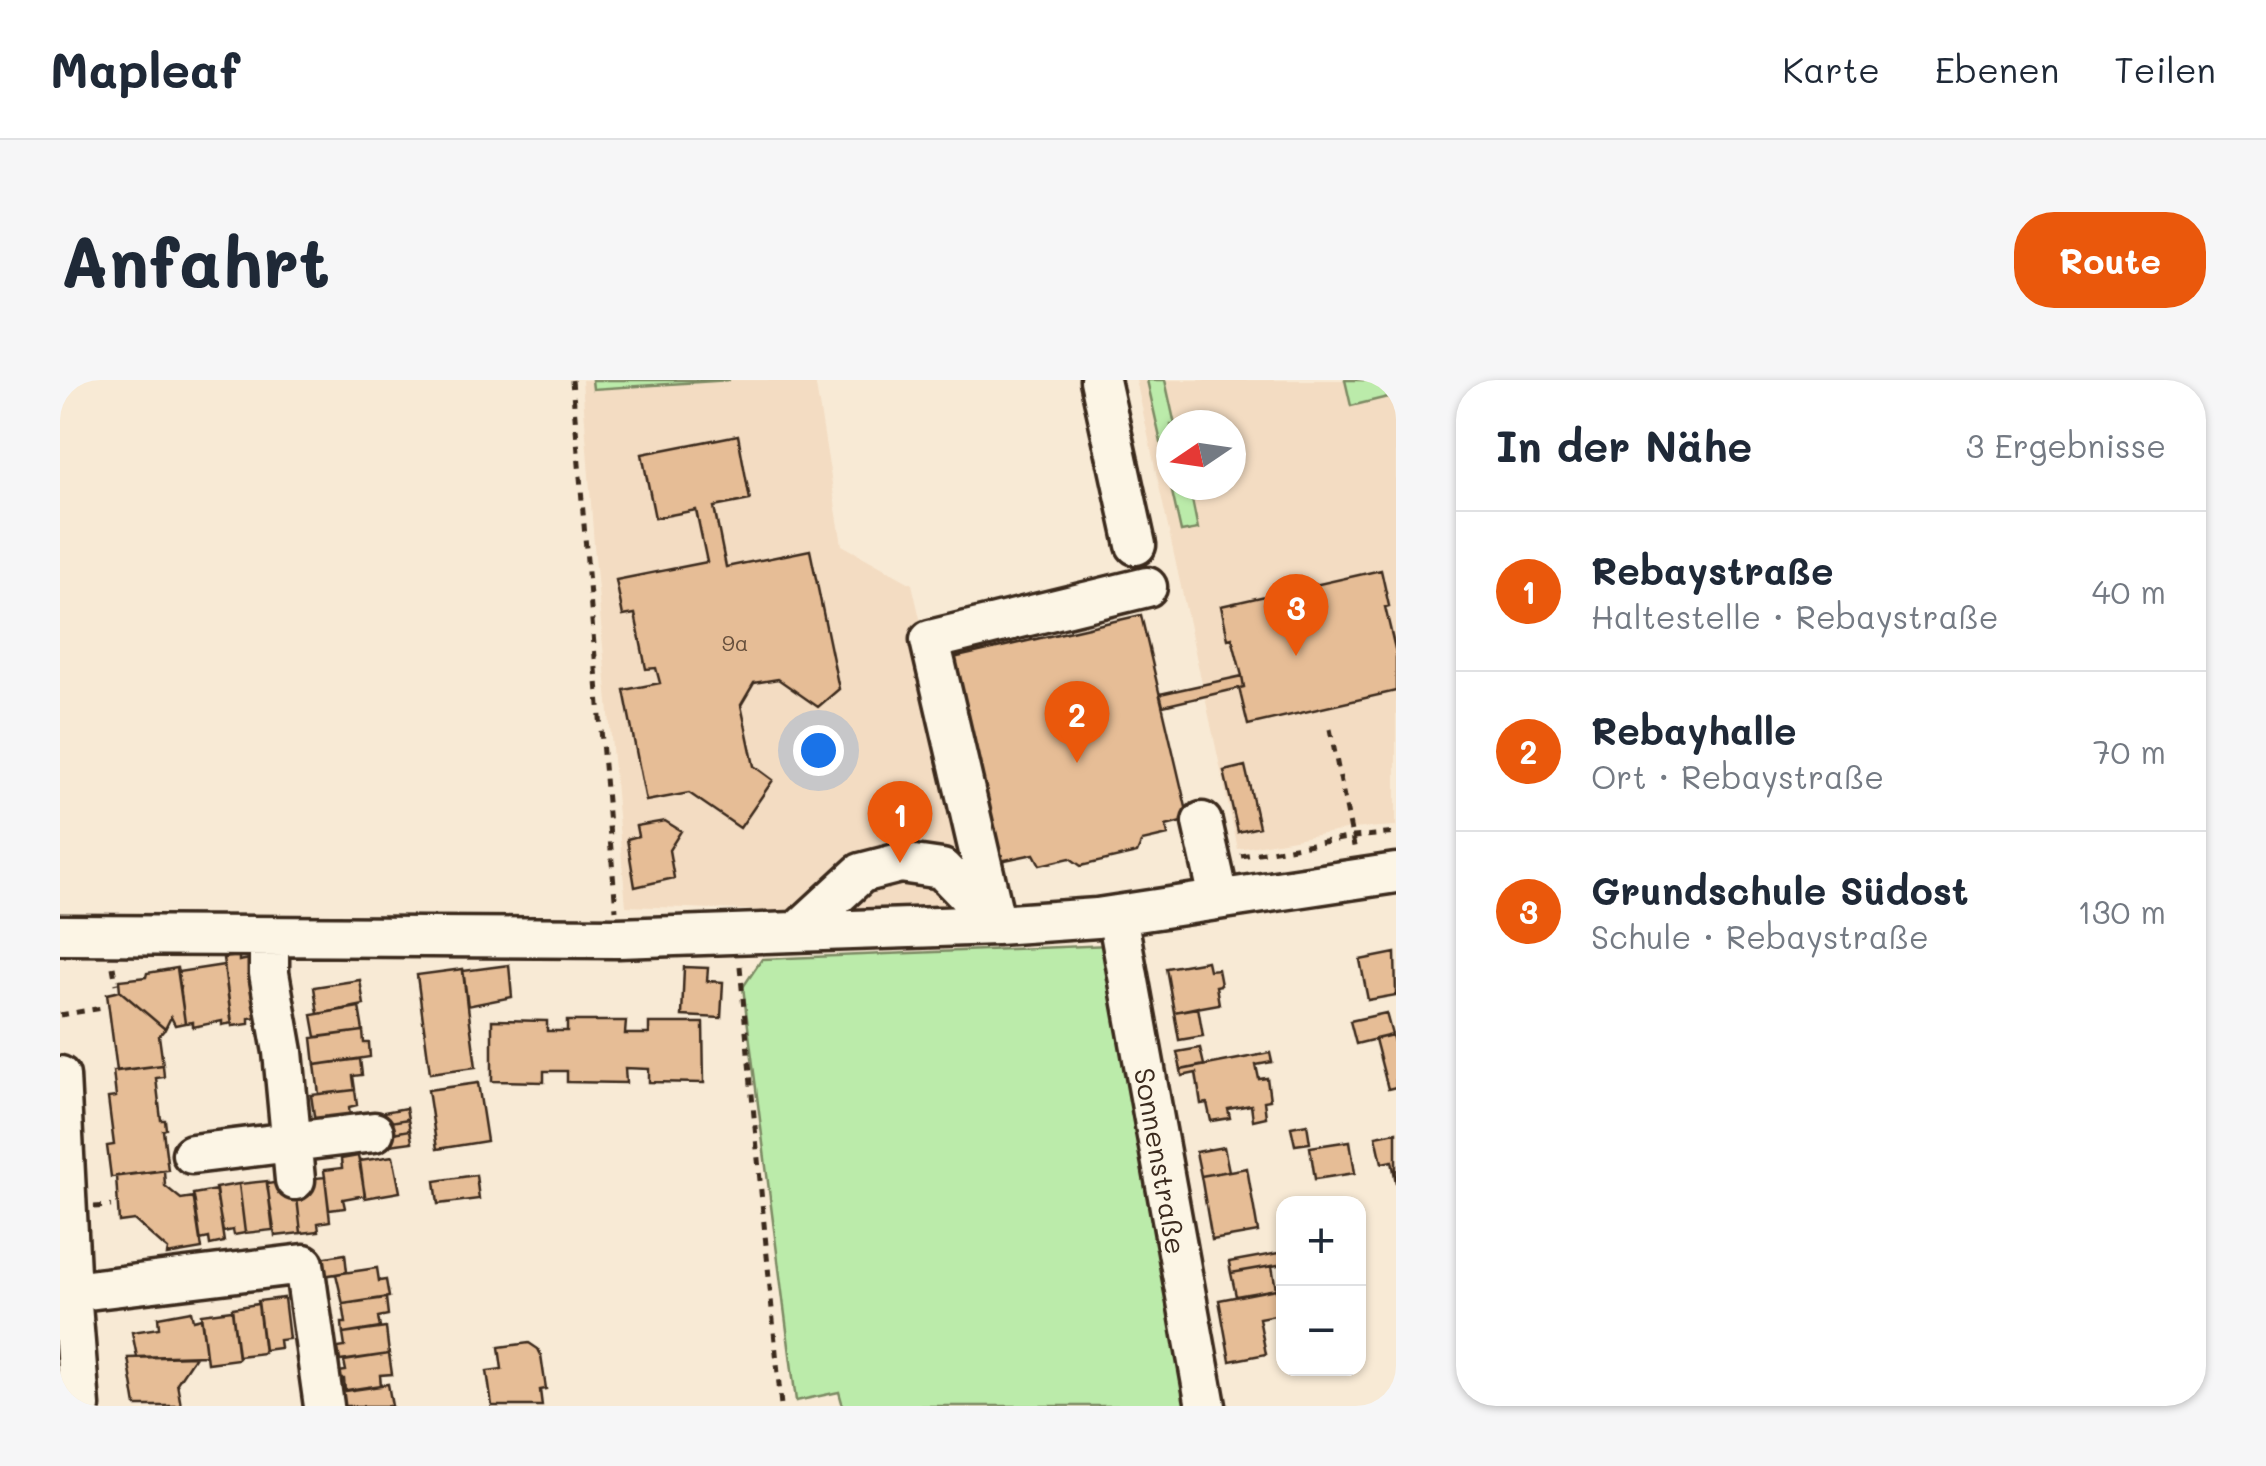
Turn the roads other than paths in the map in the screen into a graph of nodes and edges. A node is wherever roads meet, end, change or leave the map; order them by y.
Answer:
1 (1100, 380) edge
2 (1136, 545) dead end
3 (1147, 587) dead end
4 (1202, 822) dead end
5 (1396, 873) edge
6 (1219, 898) junction
7 (1117, 915) junction
8 (996, 925) junction
9 (797, 932) junction
10 (60, 935) edge
11 (269, 936) junction
12 (60, 1076) edge
13 (374, 1132) dead end
14 (291, 1143) junction
15 (192, 1154) dead end
16 (295, 1180) dead end
17 (70, 1292) junction
18 (68, 1342) edge
19 (80, 1406) edge
20 (324, 1406) edge
21 (1206, 1406) edge

1 - 2 street
3 - 8 street
4 - 6 street
5 - 6 street
6 - 7 street
7 - 8 street
7 - 21 street, Sonnenstraße
8 - 9 street
8 - 9 street
9 - 11 street
10 - 11 street
11 - 14 street
12 - 17 street
13 - 14 street
14 - 15 street
14 - 16 street
17 - 18 street
17 - 20 street
18 - 19 street

